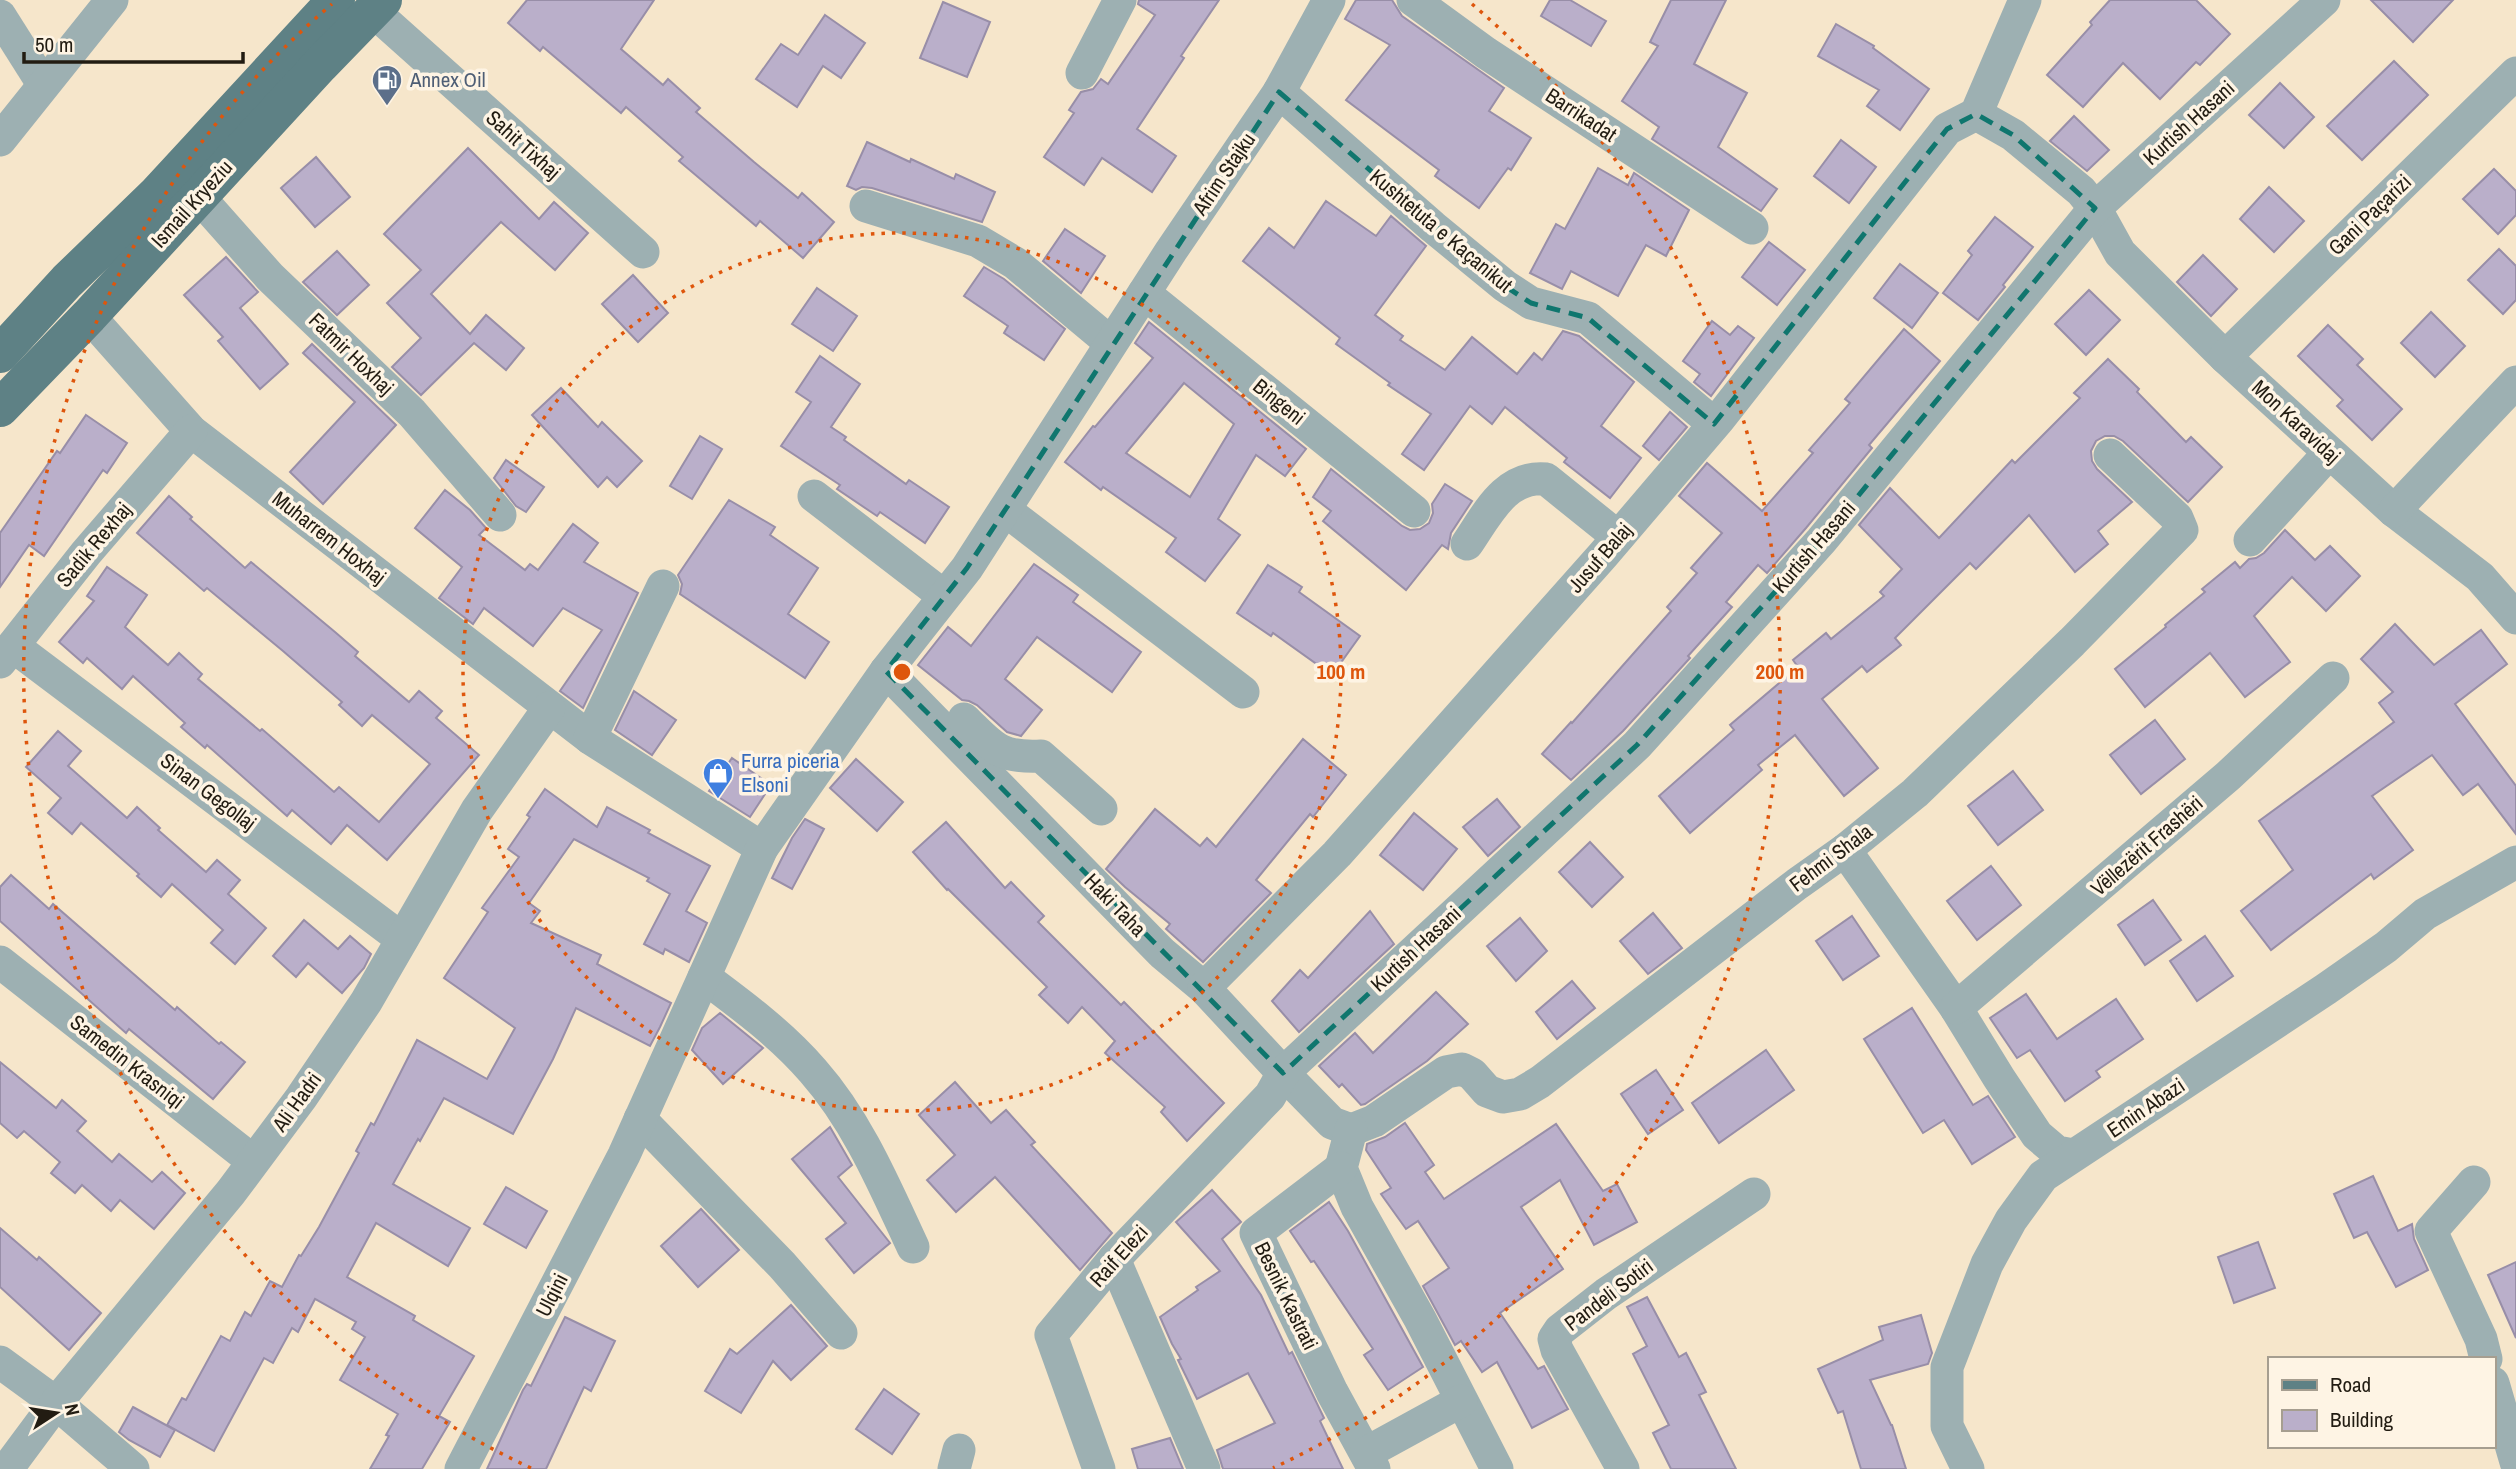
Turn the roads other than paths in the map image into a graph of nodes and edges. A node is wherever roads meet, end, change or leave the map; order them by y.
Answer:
1 (112, 0) edge
2 (336, 0) edge
3 (1120, 0) edge
4 (1329, 0) edge
5 (1413, 0) edge
6 (2025, 0) edge
7 (2324, 0) edge
8 (378, 5) edge
9 (0, 16) edge
10 (1083, 73) dead end
11 (2516, 73) edge
12 (43, 84) junction
13 (1279, 92) junction
14 (1976, 114) junction
15 (0, 139) edge
16 (198, 197) junction
17 (866, 206) dead end
18 (2095, 208) junction
19 (1752, 228) dead end
20 (643, 252) dead end
21 (1144, 293) junction
22 (89, 316) junction
23 (1111, 344) junction
24 (0, 354) edge
25 (2225, 357) junction
26 (2516, 382) edge
27 (0, 408) edge
28 (1714, 424) junction
29 (191, 431) junction
30 (2329, 453) junction
31 (2110, 455) dead end
32 (814, 496) dead end
33 (1005, 510) junction
34 (1414, 511) dead end
35 (2394, 511) junction
36 (500, 514) dead end
37 (1618, 537) junction
38 (2250, 540) dead end
39 (1467, 544) dead end
40 (663, 586) dead end
41 (944, 596) junction
42 (2516, 618) edge
43 (6, 654) edge
44 (886, 671) junction
45 (2333, 678) dead end
46 (1243, 692) dead end
47 (549, 708) junction
48 (936, 723) junction
49 (590, 738) junction
50 (1101, 809) dead end
51 (762, 848) junction
52 (1845, 850) junction
53 (2516, 862) edge
54 (402, 939) junction
55 (0, 962) edge
56 (705, 977) junction
57 (1204, 988) junction
58 (1956, 1008) junction
59 (1283, 1073) junction
60 (640, 1119) junction
61 (1351, 1130) junction
62 (2073, 1155) junction
63 (253, 1161) junction
64 (1340, 1168) junction
65 (2474, 1182) dead end
66 (1754, 1194) dead end
67 (913, 1247) dead end
68 (1114, 1259) junction
69 (841, 1333) dead end
70 (2486, 1357) edge
71 (0, 1362) edge
72 (2495, 1390) edge
73 (1461, 1401) junction
74 (57, 1403) junction
75 (1370, 1461) edge
76 (2516, 1462) edge
77 (7, 1469) edge
78 (133, 1469) edge
79 (461, 1469) edge
80 (1099, 1469) edge
81 (1204, 1469) edge
82 (1497, 1469) edge
83 (1623, 1469) edge
84 (1968, 1469) edge

1 - 12 street
2 - 24 main road, Ismail Kryeziu
3 - 10 street
4 - 13 street, Afrim Stajku
5 - 19 street, Barrikadat
6 - 14 street
7 - 18 street, Kurtish Hasani
8 - 16 main road, Ismail Kryeziu
8 - 20 street, Sahit Tixhaj
9 - 12 street
11 - 25 street, Gani Paçarizi
12 - 15 street
13 - 21 street, Afrim Stajku
13 - 28 street, Kushtetuta e Kaçanikut
14 - 18 street
14 - 28 street, Jusuf Balaj
16 - 22 main road, Ismail Kryeziu
16 - 36 street, Fatmir Hoxhaj
17 - 23 street
18 - 25 street, Mon Karavidaj
18 - 59 street, Kurtish Hasani
21 - 23 street, Afrim Stajku
21 - 34 street, Bingeni
22 - 27 main road, Ismail Kryeziu
22 - 29 street, Muharrem Hoxhaj
23 - 33 street, Afrim Stajku
25 - 30 street, Mon Karavidaj
26 - 35 street
28 - 37 street, Jusuf Balaj
29 - 43 street, Sadik Rexhaj
29 - 47 street, Muharrem Hoxhaj
30 - 35 street, Mon Karavidaj
30 - 38 street
31 - 52 street, Fehmi Shala
32 - 41 street
33 - 41 street, Afrim Stajku
33 - 46 street
35 - 42 street, Mon Karavidaj
37 - 39 street
37 - 57 street, Jusuf Balaj
40 - 49 street
41 - 44 street, Afrim Stajku
43 - 54 street, Sinan Gegollaj
44 - 48 street, Haki Taha
44 - 51 street, Afrim Stajku
45 - 58 street, Vëllezërit Frashëri
47 - 49 street, Muharrem Hoxhaj
47 - 54 street, Ali Hadri
48 - 50 street
48 - 57 street, Haki Taha
49 - 51 street, Muharrem Hoxhaj
51 - 56 street, Ulqini
52 - 58 street
52 - 61 street, Fehmi Shala
53 - 62 street, Emin Abazi
54 - 63 street, Ali Hadri
55 - 63 street, Samedin Krasniqi
56 - 60 street, Ulqini
56 - 67 street
57 - 59 street, Haki Taha
58 - 62 street
59 - 61 street, Haki Taha
59 - 68 street, Raif Elezi
60 - 69 street
60 - 79 street, Ulqini
61 - 64 street
62 - 84 street, Emin Abazi
63 - 74 street, Ali Hadri
64 - 73 street
64 - 75 street, Besnik Kastrati
65 - 70 street
66 - 83 street, Pandeli Sotiri
68 - 80 street, Raif Elezi
68 - 81 street
71 - 74 street
72 - 76 street
73 - 75 street, Besnik Kastrati
73 - 82 street
74 - 77 street, Ali Hadri
74 - 78 street

